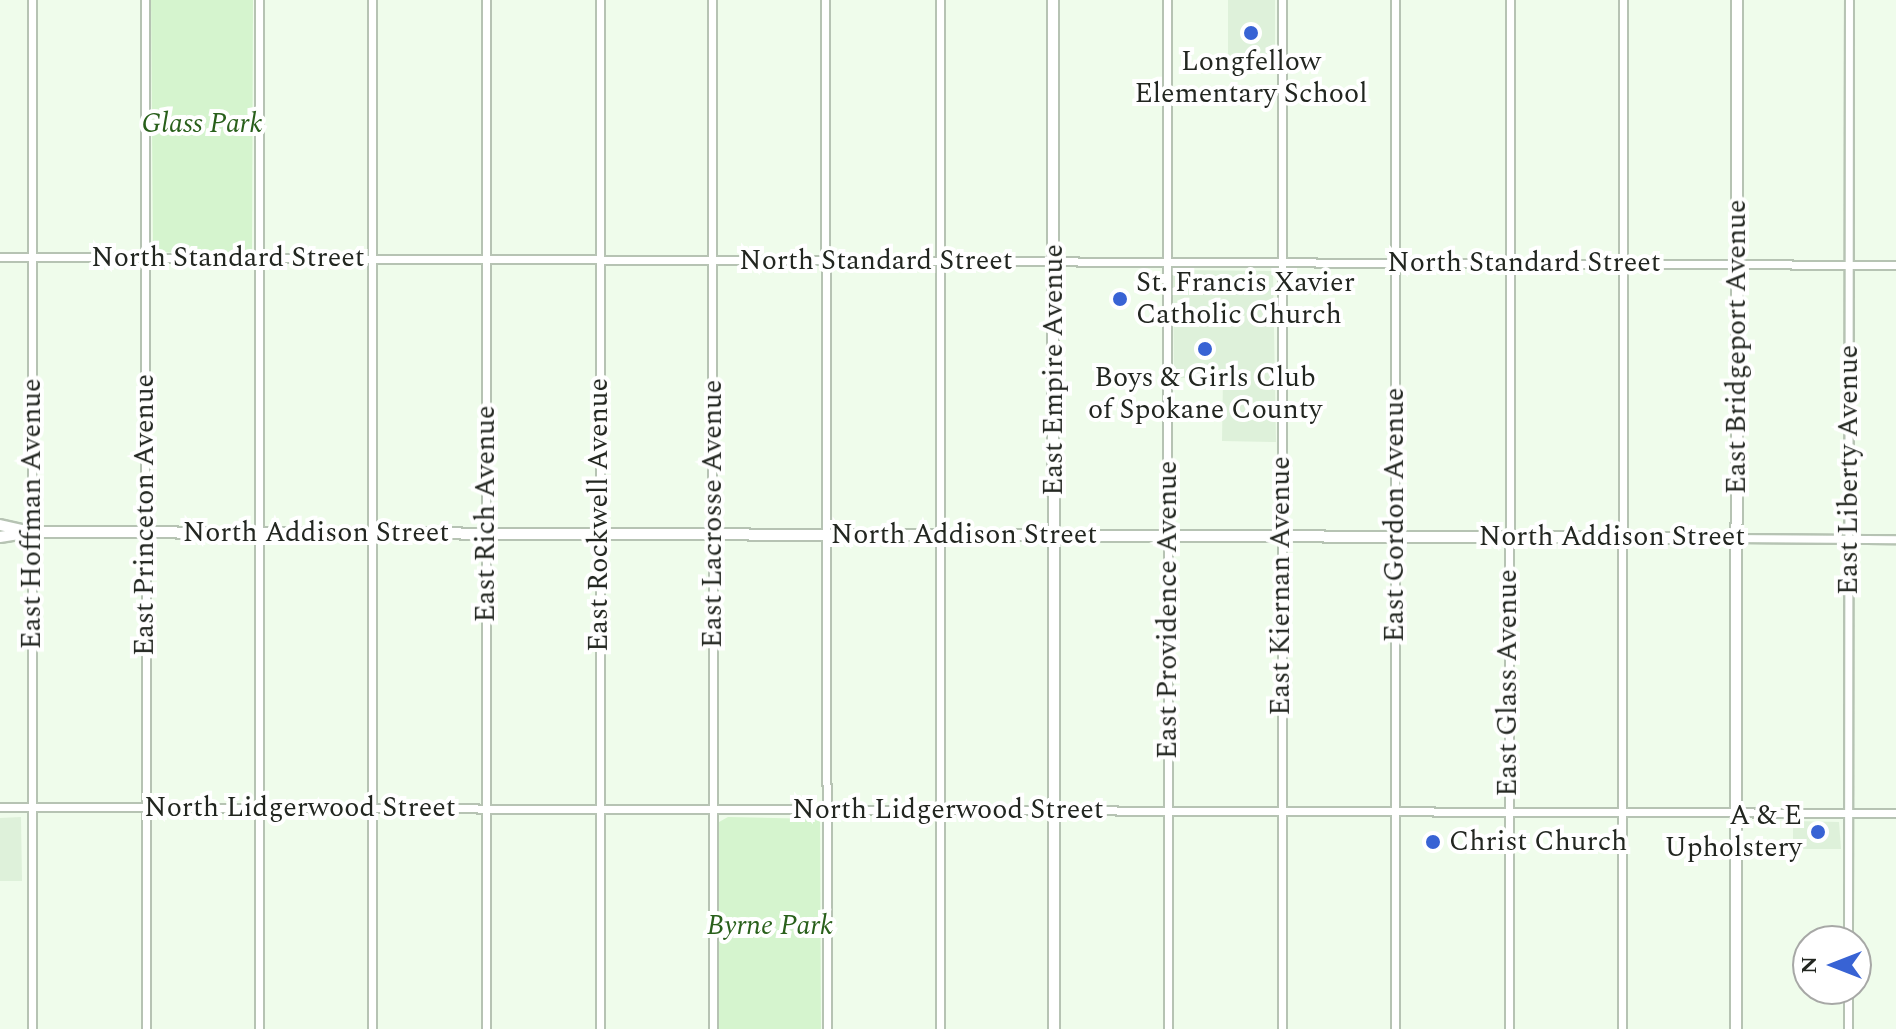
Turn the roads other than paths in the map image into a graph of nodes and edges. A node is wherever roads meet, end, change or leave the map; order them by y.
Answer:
1 (32, 0) edge
2 (145, 0) edge
3 (259, 0) edge
4 (372, 0) edge
5 (486, 0) edge
6 (600, 0) edge
7 (712, 0) edge
8 (825, 0) edge
9 (940, 0) edge
10 (1053, 0) edge
11 (1167, 0) edge
12 (1282, 0) edge
13 (1395, 0) edge
14 (1510, 0) edge
15 (1623, 0) edge
16 (1737, 0) edge
17 (1849, 0) edge
18 (0, 257) edge
19 (33, 257) junction
20 (146, 258) junction
21 (260, 258) junction
22 (373, 259) junction
23 (487, 260) junction
24 (600, 260) junction
25 (714, 261) junction
26 (827, 261) junction
27 (1168, 261) junction
28 (942, 262) junction
29 (1056, 262) junction
30 (1283, 262) junction
31 (1395, 262) junction
32 (1510, 263) junction
33 (1624, 264) junction
34 (1738, 264) junction
35 (1850, 264) junction
36 (1896, 265) edge
37 (0, 525) edge
38 (31, 532) junction
39 (145, 533) junction
40 (372, 533) junction
41 (486, 533) junction
42 (599, 533) junction
43 (257, 534) junction
44 (713, 534) junction
45 (827, 535) junction
46 (941, 535) junction
47 (1053, 536) junction
48 (1168, 536) junction
49 (0, 537) edge
50 (1281, 537) junction
51 (1394, 537) junction
52 (1508, 537) junction
53 (1622, 538) junction
54 (1735, 538) junction
55 (1849, 539) junction
56 (1896, 539) edge
57 (0, 807) edge
58 (32, 807) junction
59 (144, 807) junction
60 (259, 807) junction
61 (372, 808) junction
62 (486, 808) junction
63 (599, 809) junction
64 (713, 809) junction
65 (827, 809) junction
66 (939, 810) junction
67 (1054, 810) junction
68 (1167, 811) junction
69 (1281, 811) junction
70 (1395, 811) junction
71 (1508, 812) junction
72 (1622, 812) junction
73 (1735, 813) junction
74 (1848, 813) junction
75 (1896, 813) edge
76 (1848, 925) edge
77 (1848, 1005) edge
78 (32, 1029) edge
79 (146, 1029) edge
80 (259, 1029) edge
81 (372, 1029) edge
82 (486, 1029) edge
83 (600, 1029) edge
84 (713, 1029) edge
85 (827, 1029) edge
86 (940, 1029) edge
87 (1054, 1029) edge
88 (1168, 1029) edge
89 (1282, 1029) edge
90 (1395, 1029) edge
91 (1509, 1029) edge
92 (1622, 1029) edge
93 (1736, 1029) edge
94 (1848, 1029) edge

1 - 19 street, East Hoffman Avenue
2 - 20 street, East Princeton Avenue
3 - 21 street
4 - 22 street
5 - 23 street, East Rich Avenue
6 - 24 street, East Rockwell Avenue
7 - 25 street, East Lacrosse Avenue
8 - 26 street
9 - 28 street
10 - 29 street, East Empire Avenue
11 - 27 street, East Providence Avenue
12 - 30 street, East Kiernan Avenue
13 - 31 street, East Gordon Avenue
14 - 32 street, East Glass Avenue
15 - 33 street
16 - 34 street, East Bridgeport Avenue
17 - 35 street, East Liberty Avenue
18 - 19 street, North Standard Street
19 - 20 street, North Standard Street
19 - 38 street, East Hoffman Avenue
20 - 21 street, North Standard Street
20 - 39 street, East Princeton Avenue
21 - 22 street, North Standard Street
21 - 43 street
22 - 23 street, North Standard Street
22 - 40 street
23 - 24 street, North Standard Street
23 - 41 street, East Rich Avenue
24 - 25 street, North Standard Street
24 - 42 street, East Rockwell Avenue
25 - 26 street, North Standard Street
25 - 44 street, East Lacrosse Avenue
26 - 28 street, North Standard Street
26 - 45 street
27 - 29 street, North Standard Street
27 - 30 street, North Standard Street
27 - 48 street, East Providence Avenue
28 - 29 street, North Standard Street
28 - 46 street
29 - 47 street, East Empire Avenue
30 - 31 street, North Standard Street
30 - 50 street, East Kiernan Avenue
31 - 32 street, North Standard Street
31 - 51 street, East Gordon Avenue
32 - 33 street, North Standard Street
32 - 52 street, East Glass Avenue
33 - 34 street, North Standard Street
33 - 53 street
34 - 35 street, North Standard Street
34 - 54 street, East Bridgeport Avenue
35 - 36 street, North Standard Street
35 - 55 street, East Liberty Avenue
37 - 38 street, North Addison Street
38 - 39 street, North Addison Street
38 - 49 street, North Addison Street
38 - 58 street, East Hoffman Avenue
39 - 43 street, North Addison Street
39 - 59 street, East Princeton Avenue
40 - 41 street, North Addison Street
40 - 43 street, North Addison Street
40 - 61 street
41 - 42 street, North Addison Street
41 - 62 street, East Rich Avenue
42 - 44 street, North Addison Street
42 - 63 street, East Rockwell Avenue
43 - 60 street
44 - 45 street, North Addison Street
44 - 64 street, East Lacrosse Avenue
45 - 46 street, North Addison Street
45 - 65 street
46 - 47 street, North Addison Street
46 - 66 street
47 - 48 street, North Addison Street
47 - 67 street, East Empire Avenue
48 - 50 street, North Addison Street
48 - 68 street, East Providence Avenue
50 - 51 street, North Addison Street
50 - 69 street, East Kiernan Avenue
51 - 52 street, North Addison Street
51 - 70 street, East Gordon Avenue
52 - 53 street, North Addison Street
52 - 71 street, East Glass Avenue
53 - 54 street, North Addison Street
53 - 72 street
54 - 55 street, North Addison Street
54 - 73 street, East Bridgeport Avenue
55 - 56 street, North Addison Street
55 - 74 street, East Liberty Avenue
57 - 58 street, North Lidgerwood Street
58 - 59 street, North Lidgerwood Street
58 - 78 street, East Hoffman Avenue
59 - 60 street, North Lidgerwood Street
59 - 79 street, East Princeton Avenue
60 - 61 street, North Lidgerwood Street
60 - 80 street
61 - 62 street, North Lidgerwood Street
61 - 81 street
62 - 63 street, North Lidgerwood Street
62 - 82 street, East Rich Avenue
63 - 64 street, North Lidgerwood Street
63 - 83 street, East Rockwell Avenue
64 - 65 street, North Lidgerwood Street
64 - 84 street, East Lacrosse Avenue
65 - 66 street, North Lidgerwood Street
65 - 85 street
66 - 67 street, North Lidgerwood Street
66 - 86 street
67 - 68 street, North Lidgerwood Street
67 - 87 street, East Empire Avenue
68 - 69 street, North Lidgerwood Street
68 - 88 street, East Providence Avenue
69 - 70 street, North Lidgerwood Street
69 - 89 street, East Kiernan Avenue
70 - 71 street, North Lidgerwood Street
70 - 90 street, East Gordon Avenue
71 - 72 street, North Lidgerwood Street
71 - 91 street, East Glass Avenue
72 - 73 street, North Lidgerwood Street
72 - 92 street
73 - 74 street, North Lidgerwood Street
73 - 93 street, East Bridgeport Avenue
74 - 75 street, North Lidgerwood Street
74 - 76 street, East Liberty Avenue
77 - 94 street

